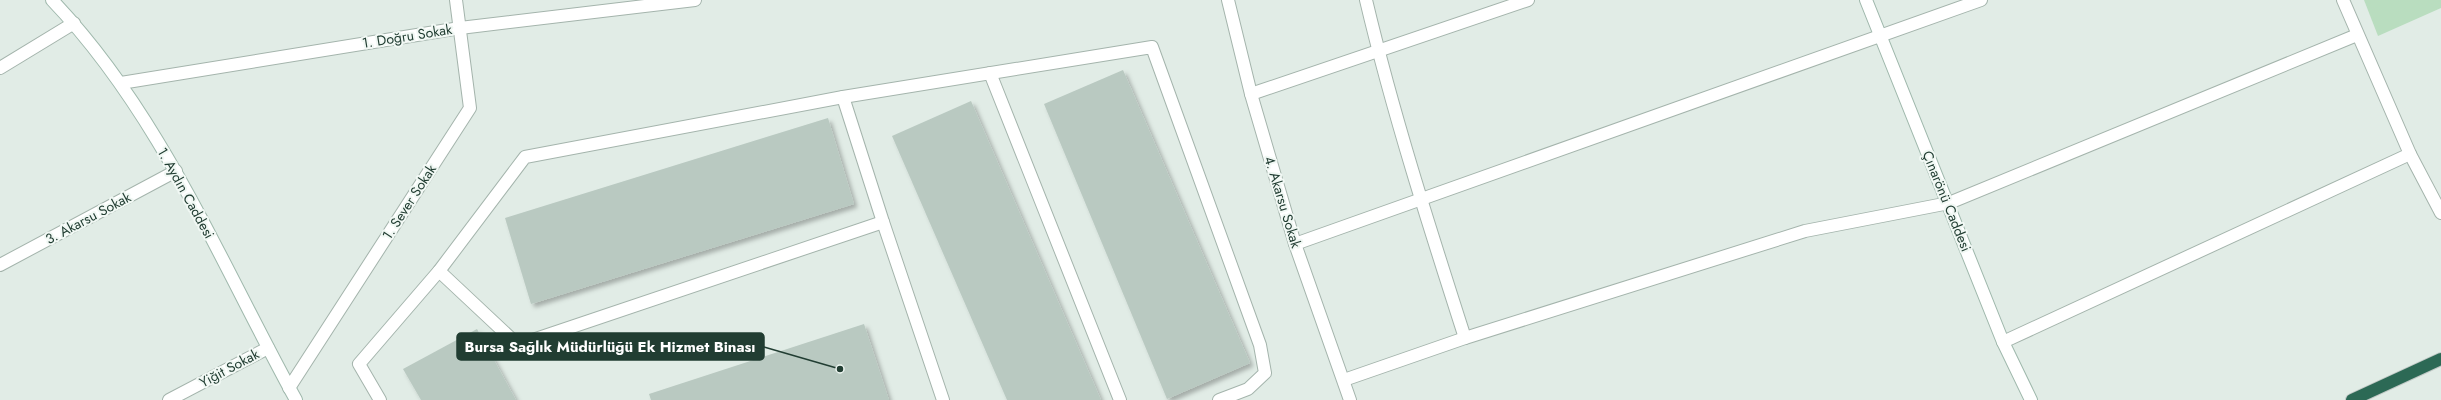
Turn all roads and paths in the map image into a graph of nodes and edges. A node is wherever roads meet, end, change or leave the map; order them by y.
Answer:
1 (52, 0) edge
2 (456, 0) edge
3 (695, 0) edge
4 (1228, 0) edge
5 (1366, 0) edge
6 (1528, 0) edge
7 (1866, 0) edge
8 (1981, 0) edge
9 (2343, 0) edge
10 (74, 23) junction
11 (460, 28) junction
12 (1879, 35) junction
13 (2357, 35) junction
14 (1378, 51) junction
15 (0, 68) edge
16 (990, 73) junction
17 (121, 83) junction
18 (1251, 94) junction
19 (843, 97) junction
20 (2410, 154) junction
21 (176, 171) junction
22 (1420, 198) junction
23 (1949, 203) junction
24 (2441, 213) edge
25 (883, 222) junction
26 (1295, 244) junction
27 (0, 265) edge
28 (439, 271) junction
29 (1465, 338) junction
30 (2003, 342) junction
31 (268, 348) junction
32 (2441, 359) edge
33 (1344, 380) junction
34 (289, 388) junction
35 (169, 400) edge
36 (296, 400) edge
37 (380, 400) edge
38 (943, 400) edge
39 (1120, 400) edge
40 (1219, 400) edge
41 (1350, 400) edge
42 (2031, 400) edge
43 (2352, 400) edge

1 - 10 street, 1. Aydın Caddesi
2 - 11 street, 1. Sever Sokak
3 - 11 street, 1. Doğru Sokak
4 - 18 street, 4. Akarsu Sokak
5 - 14 street
6 - 14 street
7 - 12 street, Çınarönü Caddesi
8 - 12 street
9 - 13 street
10 - 15 street
10 - 17 street, 1. Aydın Caddesi
11 - 17 street, 1. Doğru Sokak
11 - 34 street, 1. Sever Sokak
12 - 22 street
12 - 23 street, Çınarönü Caddesi
13 - 20 street
13 - 23 street
14 - 18 street
14 - 22 street
16 - 19 street
16 - 39 street
16 - 40 street
17 - 21 street, 1. Aydın Caddesi
18 - 26 street, 4. Akarsu Sokak
19 - 25 street
19 - 28 street
20 - 24 street
20 - 30 street
21 - 27 street, 3. Akarsu Sokak
21 - 31 street, 1. Aydın Caddesi
22 - 26 street
22 - 29 street
23 - 29 street
23 - 30 street, Çınarönü Caddesi
25 - 28 street
25 - 38 street
26 - 33 street, 4. Akarsu Sokak
28 - 37 street
29 - 33 street
30 - 42 street, Çınarönü Caddesi
31 - 34 street, 1. Aydın Caddesi
31 - 35 street, Yiğit Sokak
32 - 43 highway
33 - 41 street, 4. Akarsu Sokak
34 - 36 street, 1. Aydın Caddesi

